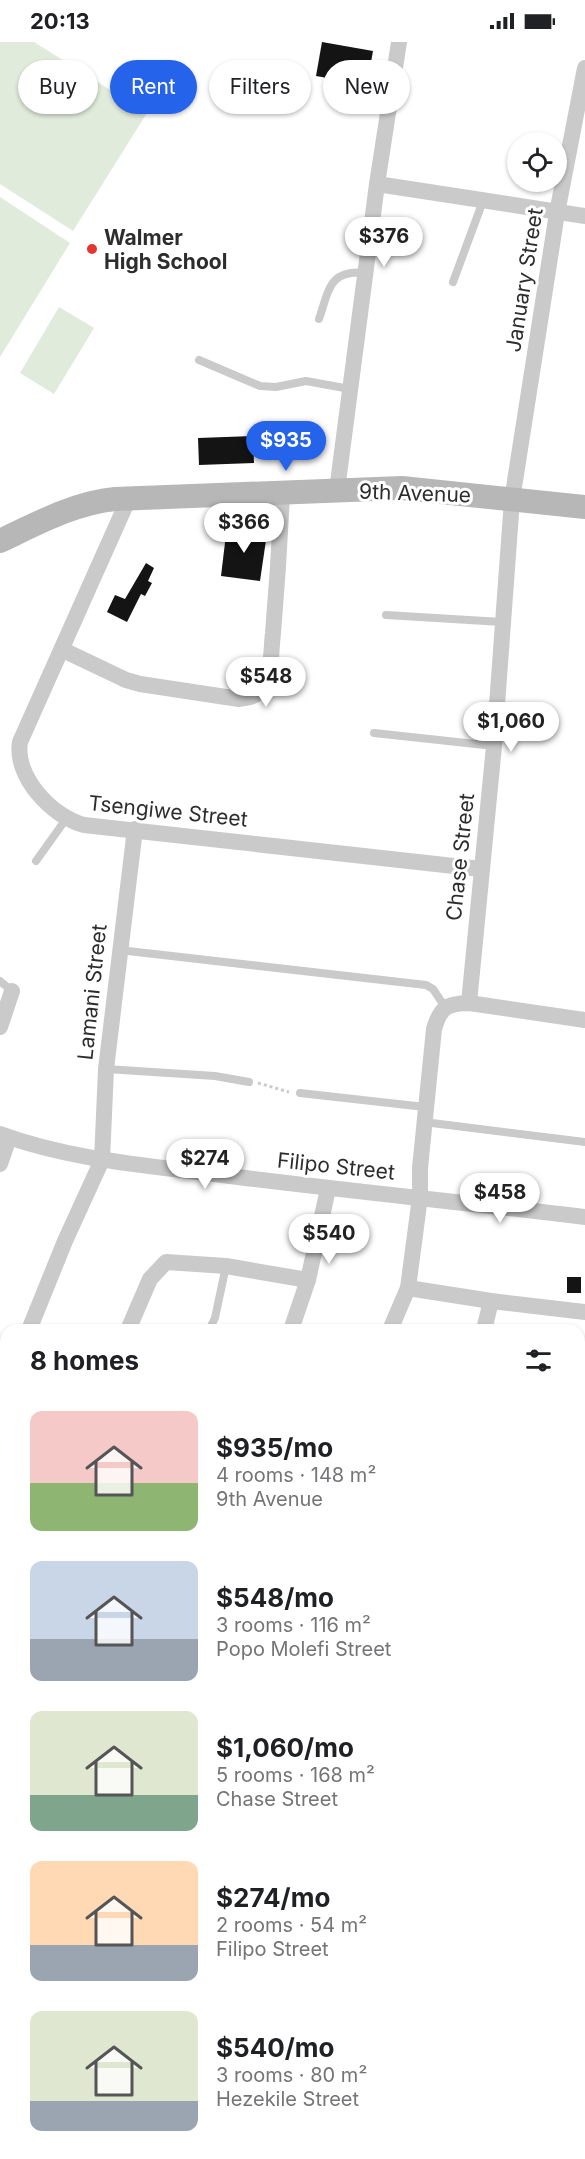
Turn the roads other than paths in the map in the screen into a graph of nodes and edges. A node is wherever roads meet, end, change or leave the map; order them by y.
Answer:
1 (399, 42) edge
2 (585, 68) edge
3 (377, 184) junction
4 (483, 201) junction
5 (557, 213) junction
6 (585, 216) edge
7 (366, 273) junction
8 (453, 282) dead end
9 (319, 319) dead end
10 (199, 360) dead end
11 (350, 390) junction
12 (338, 490) junction
13 (282, 493) junction
14 (128, 500) junction
15 (512, 500) junction
16 (584, 504) edge
17 (0, 541) edge
18 (386, 615) dead end
19 (502, 622) junction
20 (63, 650) junction
21 (374, 733) dead end
22 (494, 746) junction
23 (66, 819) junction
24 (135, 829) junction
25 (36, 861) dead end
26 (481, 869) junction
27 (119, 950) junction
28 (6, 986) edge
29 (469, 1003) junction
30 (445, 1007) junction
31 (585, 1020) edge
32 (0, 1027) edge
33 (106, 1069) junction
34 (249, 1082) road end
35 (300, 1093) road end
36 (424, 1114) junction
37 (5, 1136) edge
38 (585, 1142) edge
39 (102, 1160) junction
40 (0, 1164) edge
41 (328, 1189) junction
42 (420, 1197) junction
43 (585, 1217) edge
44 (226, 1266) junction
45 (308, 1280) junction
46 (408, 1288) junction
47 (491, 1302) junction
48 (585, 1312) edge
49 (31, 1324) edge
50 (131, 1324) edge
51 (212, 1324) edge
52 (293, 1324) edge
53 (393, 1324) edge
54 (486, 1324) edge

1 - 3 street
2 - 5 street, January Street
3 - 4 street
3 - 7 street
4 - 5 street
4 - 8 lane
5 - 6 street
5 - 15 street, January Street
7 - 9 lane
7 - 11 street
10 - 11 lane
11 - 12 street
12 - 13 street, 9th Avenue
12 - 15 street, 9th Avenue
13 - 14 street, 9th Avenue
13 - 20 street
14 - 17 street, 9th Avenue
14 - 20 street, Tsengiwe Street
15 - 16 street, 9th Avenue
15 - 19 street, Chase Street
18 - 19 lane
19 - 22 street, Chase Street
20 - 23 street, Tsengiwe Street
21 - 22 lane
22 - 26 street, Chase Street
23 - 24 street, Tsengiwe Street
23 - 25 lane
24 - 26 street, Tsengiwe Street
24 - 27 street, Lamani Street
26 - 29 street, Chase Street
27 - 30 lane
27 - 33 street, Lamani Street
28 - 32 street
29 - 30 street
29 - 31 street
30 - 36 street
33 - 34 lane
33 - 39 street, Lamani Street
35 - 36 lane
36 - 38 lane
36 - 42 street
37 - 39 street, Filipo Street
37 - 40 street
39 - 41 street, Filipo Street
39 - 49 street
41 - 42 street, Filipo Street
41 - 45 street
42 - 43 street, Filipo Street
42 - 46 street
44 - 45 street
44 - 50 street
44 - 51 lane
45 - 52 street
46 - 47 street
46 - 53 street
47 - 48 street
47 - 54 street

